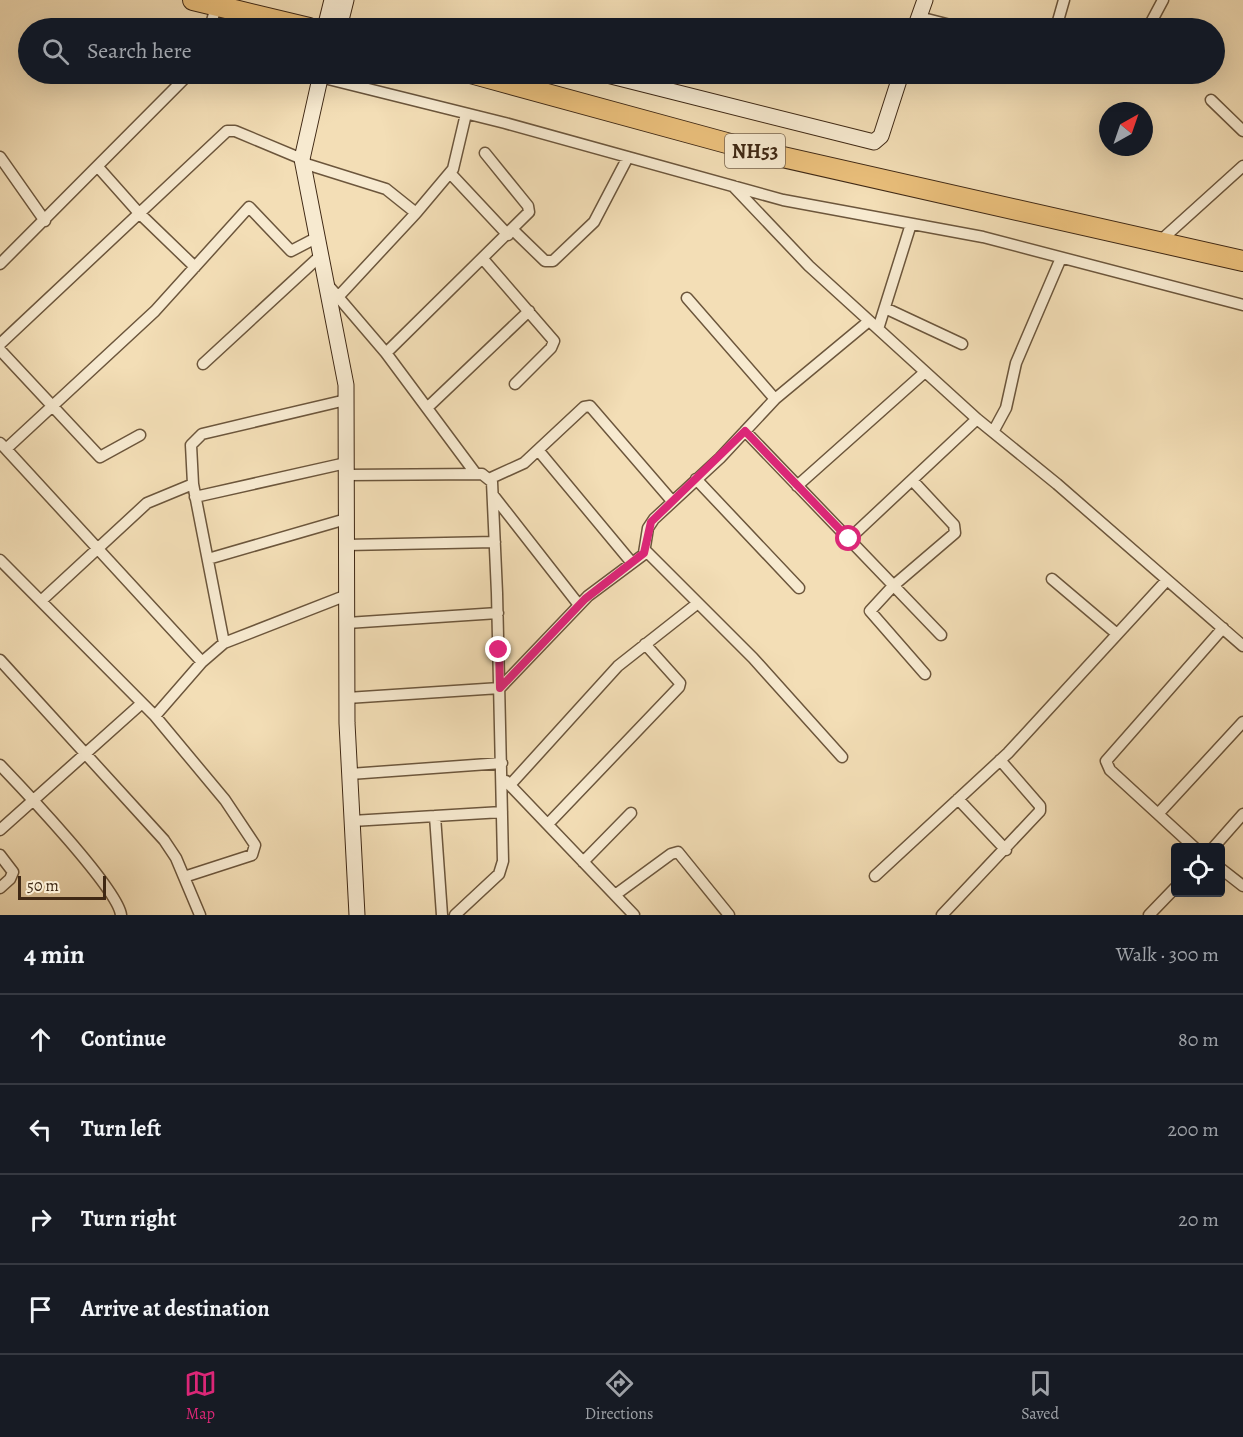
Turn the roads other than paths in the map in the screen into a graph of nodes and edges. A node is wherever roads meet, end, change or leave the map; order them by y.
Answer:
1 (193, 0) edge
2 (332, 0) edge
3 (346, 0) edge
4 (925, 0) edge
5 (1064, 0) edge
6 (1163, 0) edge
7 (217, 4) edge
8 (271, 18) edge
9 (328, 18) edge
10 (342, 18) edge
11 (919, 18) edge
12 (1059, 18) edge
13 (1153, 18) edge
14 (179, 84) edge
15 (319, 84) edge
16 (354, 84) edge
17 (511, 84) edge
18 (643, 84) edge
19 (898, 84) edge
20 (1211, 100) dead end
21 (466, 114) junction
22 (1243, 131) edge
23 (484, 153) dead end
24 (0, 157) edge
25 (628, 157) junction
26 (302, 161) junction
27 (1243, 166) edge
28 (98, 167) junction
29 (450, 173) junction
30 (733, 186) junction
31 (138, 212) junction
32 (417, 213) junction
33 (45, 221) junction
34 (911, 224) junction
35 (510, 233) junction
36 (316, 238) junction
37 (1160, 241) junction
38 (320, 257) junction
39 (1061, 258) junction
40 (483, 259) junction
41 (1243, 261) edge
42 (0, 264) edge
43 (195, 267) junction
44 (324, 281) junction
45 (338, 297) junction
46 (687, 298) dead end
47 (1243, 305) edge
48 (885, 308) junction
49 (529, 311) junction
50 (869, 321) junction
51 (878, 329) junction
52 (0, 344) edge
53 (962, 344) dead end
54 (0, 350) edge
55 (386, 353) junction
56 (203, 364) dead end
57 (925, 372) junction
58 (514, 384) dead end
59 (775, 399) junction
60 (346, 400) junction
61 (52, 407) junction
62 (427, 408) junction
63 (977, 419) junction
64 (745, 431) junction
65 (993, 432) junction
66 (140, 435) dead end
67 (3, 446) edge
68 (538, 450) junction
69 (346, 469) junction
70 (476, 474) junction
71 (490, 478) junction
72 (696, 479) junction
73 (912, 480) junction
74 (193, 484) junction
75 (797, 486) junction
76 (493, 495) junction
77 (195, 497) junction
78 (672, 501) junction
79 (346, 519) junction
80 (849, 539) junction
81 (495, 542) junction
82 (346, 545) junction
83 (96, 547) junction
84 (644, 553) junction
85 (208, 559) junction
86 (0, 560) edge
87 (632, 562) junction
88 (1052, 579) dead end
89 (1167, 580) junction
90 (893, 586) junction
91 (799, 588) dead end
92 (347, 595) junction
93 (41, 601) junction
94 (698, 603) junction
95 (579, 605) junction
96 (498, 613) junction
97 (347, 623) junction
98 (1223, 628) junction
99 (1117, 634) junction
100 (941, 635) dead end
101 (224, 643) junction
102 (645, 644) junction
103 (1243, 646) edge
104 (0, 660) edge
105 (202, 662) junction
106 (925, 674) dead end
107 (500, 688) junction
108 (347, 698) junction
109 (142, 703) junction
110 (155, 716) junction
111 (1243, 722) edge
112 (86, 753) junction
113 (842, 757) dead end
114 (1000, 760) junction
115 (502, 763) junction
116 (0, 765) edge
117 (350, 774) junction
118 (502, 776) junction
119 (510, 785) junction
120 (958, 799) junction
121 (33, 800) junction
122 (502, 812) junction
123 (631, 813) dead end
124 (1158, 814) junction
125 (1243, 814) edge
126 (435, 816) junction
127 (352, 821) junction
128 (548, 824) junction
129 (0, 830) edge
130 (1190, 843) edge
131 (1217, 843) edge
132 (1006, 850) junction
133 (0, 855) edge
134 (583, 862) junction
135 (1225, 871) edge
136 (875, 876) dead end
137 (184, 877) junction
138 (1243, 886) edge
139 (0, 888) edge
140 (1171, 893) edge
141 (615, 895) junction
142 (946, 914) edge
143 (1154, 914) edge
144 (121, 915) edge
145 (200, 915) edge
146 (357, 915) edge
147 (442, 915) edge
148 (454, 915) edge
149 (634, 915) edge
150 (729, 915) edge

1 - 7 highway
2 - 9 main road
3 - 10 main road
4 - 11 main road
5 - 12 street
6 - 13 street
7 - 8 highway
14 - 28 street
15 - 26 main road
16 - 21 street
17 - 37 highway, NH53
18 - 19 main road
20 - 22 street
21 - 25 street
21 - 29 street
23 - 35 street
24 - 33 street
25 - 30 street
25 - 35 street
26 - 31 street
26 - 32 street
26 - 36 main road
27 - 37 street
28 - 31 street
28 - 33 street
29 - 32 street
29 - 35 street
30 - 34 street
30 - 50 street
31 - 43 street
31 - 52 street
32 - 45 street
33 - 42 street
34 - 39 street
34 - 48 street
35 - 40 street
36 - 38 main road
36 - 43 street
37 - 41 highway, NH53
38 - 44 main road
38 - 56 street
39 - 47 street
39 - 65 street
40 - 49 street
40 - 55 street
43 - 61 street
44 - 45 street
44 - 60 main road
45 - 55 street
46 - 59 street
48 - 51 street
48 - 53 street
49 - 58 street
49 - 62 street
50 - 51 street
50 - 59 street
51 - 57 street
54 - 61 street
55 - 62 street
57 - 63 street
57 - 75 street
59 - 64 street
60 - 69 main road
60 - 74 street
61 - 66 street
61 - 67 street
62 - 70 street
63 - 65 street
63 - 73 street
64 - 72 street
64 - 75 street
65 - 89 street
67 - 83 street
68 - 71 street
68 - 78 street
68 - 87 street
69 - 70 street
69 - 77 street
69 - 79 main road
70 - 71 street
71 - 76 street
72 - 78 street
72 - 91 street
73 - 80 street
73 - 90 street
74 - 77 street
74 - 83 street
75 - 80 street
76 - 81 street
76 - 95 street
77 - 85 street
78 - 84 street
79 - 82 main road
79 - 85 street
80 - 90 street
81 - 82 street
81 - 96 street
82 - 92 main road
83 - 93 street
83 - 105 street
84 - 87 street
84 - 94 street
85 - 101 street
86 - 93 street
87 - 95 street
88 - 99 street
89 - 98 street
89 - 99 street
90 - 100 street
90 - 106 street
92 - 97 main road
92 - 101 street
93 - 109 street
94 - 102 street
94 - 113 street
95 - 107 street
96 - 97 street
96 - 107 street
97 - 108 main road
98 - 103 street
98 - 124 street
99 - 114 street
101 - 105 street
102 - 119 street
102 - 128 street
104 - 112 street
105 - 110 street
107 - 108 street
107 - 115 street
108 - 117 main road
109 - 110 street
109 - 112 street
110 - 137 street
111 - 124 street
112 - 121 street
112 - 137 street
114 - 120 street
114 - 132 street
115 - 117 street
115 - 118 street
116 - 121 street
117 - 127 main road
118 - 119 street
118 - 122 street
119 - 128 street
120 - 132 street
120 - 136 street
121 - 129 street
121 - 144 street
122 - 126 street
122 - 148 street
123 - 134 street
124 - 130 street
125 - 131 street
126 - 127 street
126 - 147 street
127 - 146 main road
128 - 134 street
132 - 142 street
133 - 139 street
134 - 141 street
135 - 138 street
137 - 145 street
140 - 143 street
141 - 149 street
141 - 150 street

